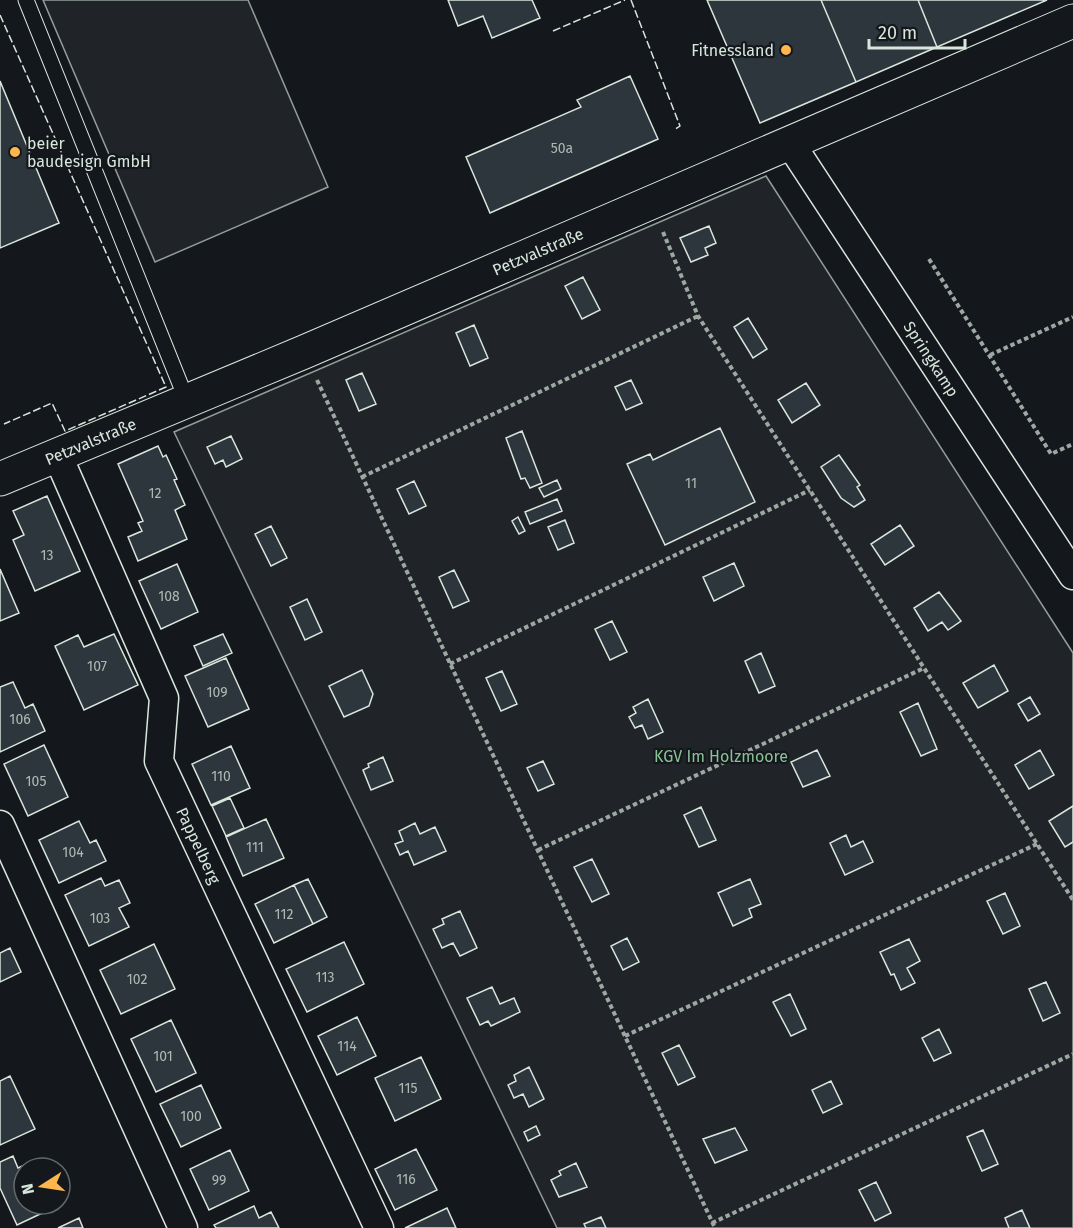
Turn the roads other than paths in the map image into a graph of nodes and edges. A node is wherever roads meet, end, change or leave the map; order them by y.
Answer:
1 (26, 0) edge
2 (1073, 21) edge
3 (790, 143) junction
4 (187, 401) junction
5 (57, 454) junction
6 (0, 479) edge
7 (1073, 575) edge
8 (0, 825) edge
9 (183, 1228) edge
10 (379, 1228) edge

1 - 4 lane
2 - 3 street, Petzvalstraße
3 - 4 street, Petzvalstraße
3 - 7 street, Springkamp
4 - 5 street, Petzvalstraße
5 - 6 street, Petzvalstraße
5 - 10 street, Pappelberg
8 - 9 street

